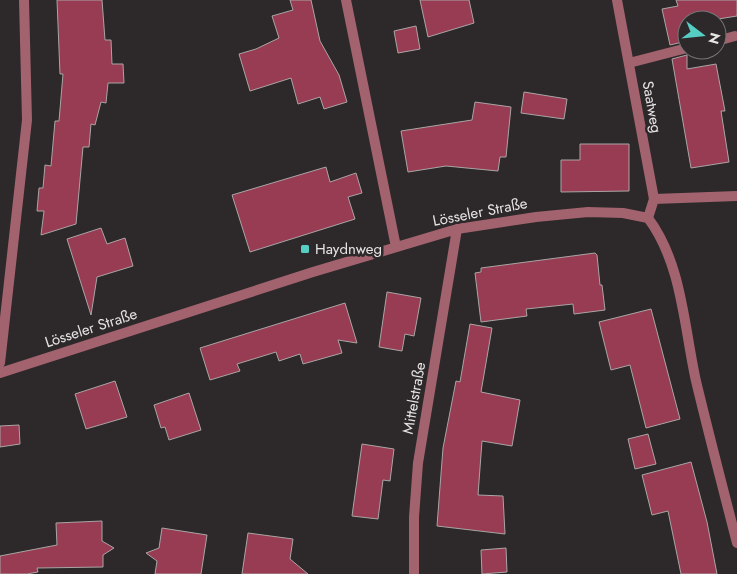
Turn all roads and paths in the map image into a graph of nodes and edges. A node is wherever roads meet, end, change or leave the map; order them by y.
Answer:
1 (24, 0) edge
2 (346, 0) edge
3 (617, 0) edge
4 (735, 36) dead end
5 (727, 38) edge
6 (677, 51) edge
7 (629, 63) junction
8 (737, 196) edge
9 (654, 199) junction
10 (648, 218) junction
11 (457, 229) junction
12 (396, 247) junction
13 (0, 364) edge
14 (0, 373) edge
15 (737, 543) edge
16 (414, 574) edge

1 - 13 street
2 - 12 street
3 - 7 street, Saatweg
4 - 5 street
6 - 7 street
7 - 9 street, Saatweg
8 - 9 street
9 - 10 street, Saatweg
10 - 11 street, Lösseler Straße
10 - 15 street
11 - 12 street, Lösseler Straße
11 - 16 street, Mittelstraße
12 - 14 street, Lösseler Straße

